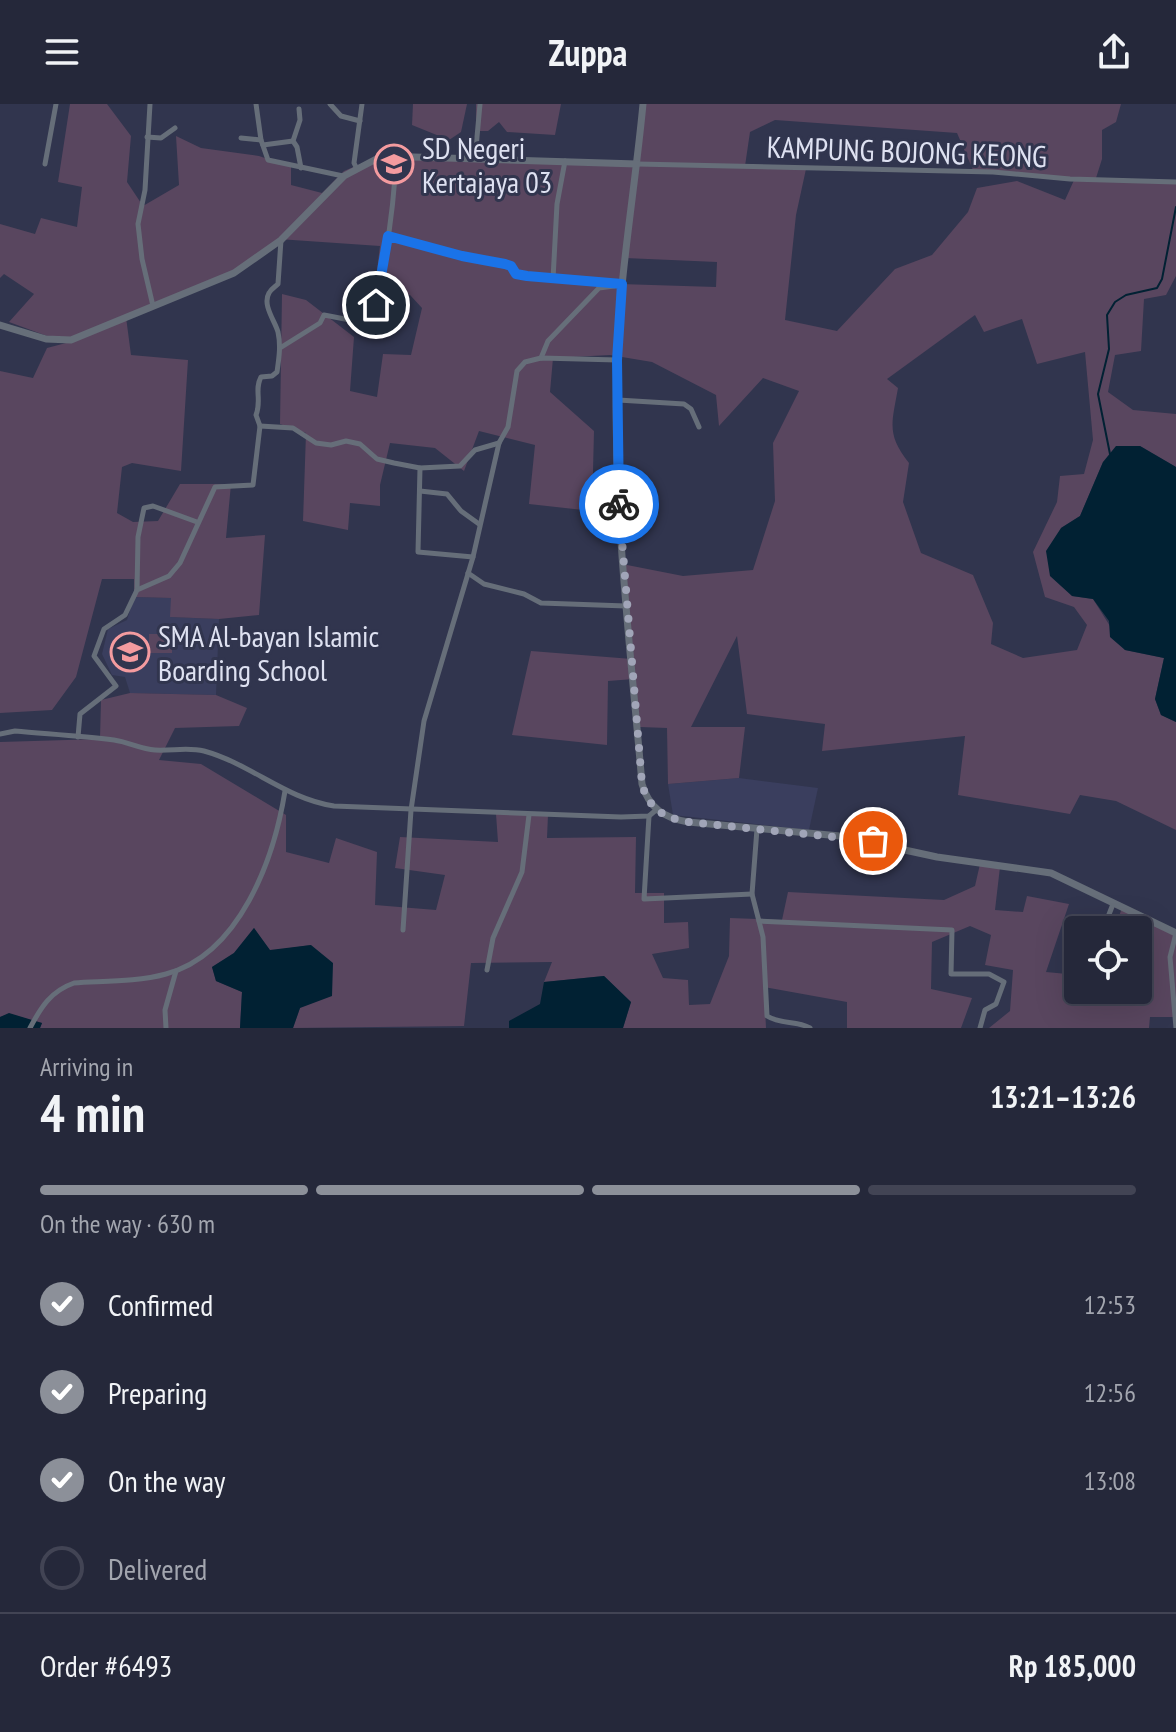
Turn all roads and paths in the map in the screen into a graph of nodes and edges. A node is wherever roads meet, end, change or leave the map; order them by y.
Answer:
1 (56, 104) edge
2 (150, 104) edge
3 (256, 104) edge
4 (330, 104) edge
5 (362, 104) edge
6 (480, 104) edge
7 (643, 104) edge
8 (299, 109) dead end
9 (360, 121) junction
10 (175, 128) dead end
11 (147, 137) junction
12 (241, 138) dead end
13 (293, 141) junction
14 (262, 143) junction
15 (396, 157) junction
16 (475, 159) junction
17 (565, 160) junction
18 (45, 164) dead end
19 (637, 164) junction
20 (356, 167) junction
21 (301, 168) junction
22 (344, 176) junction
23 (1176, 182) edge
24 (388, 236) junction
25 (281, 240) junction
26 (553, 279) junction
27 (622, 284) junction
28 (153, 306) junction
29 (0, 325) edge
30 (280, 348) junction
31 (541, 358) junction
32 (617, 360) junction
33 (618, 400) junction
34 (260, 426) junction
35 (699, 427) dead end
36 (499, 443) junction
37 (420, 468) junction
38 (420, 491) junction
39 (197, 522) junction
40 (479, 524) junction
41 (473, 557) junction
42 (468, 573) junction
43 (137, 590) junction
44 (626, 606) junction
45 (0, 734) edge
46 (78, 737) junction
47 (285, 791) junction
48 (411, 810) junction
49 (656, 810) junction
50 (529, 815) junction
51 (649, 816) junction
52 (757, 829) junction
53 (752, 894) junction
54 (1113, 904) junction
55 (1108, 916) edge
56 (759, 921) junction
57 (403, 930) dead end
58 (1176, 933) edge
59 (176, 970) junction
60 (487, 970) dead end
61 (30, 1028) edge
62 (166, 1028) edge
63 (810, 1028) edge
64 (980, 1028) edge
65 (1176, 1028) edge

1 - 18 street
2 - 11 street
3 - 14 street
4 - 9 street
5 - 9 street
6 - 16 street
7 - 19 street
8 - 13 street
9 - 20 street
10 - 11 street
11 - 28 street
12 - 14 street
13 - 14 street
13 - 21 street
14 - 21 street
15 - 16 street
15 - 20 street
15 - 24 street
16 - 17 street
17 - 19 street
17 - 26 street
19 - 23 street, KAMPUNG BOJONG KEONG
19 - 27 street
20 - 22 street
21 - 22 street
22 - 25 street
24 - 26 street
24 - 30 street
25 - 28 street
25 - 30 street
26 - 27 street
27 - 31 street
27 - 32 street
28 - 29 street
30 - 34 street
31 - 32 street
31 - 36 street
32 - 33 street
33 - 35 street
33 - 44 street
34 - 37 street
34 - 39 street
36 - 37 street
36 - 40 street
37 - 38 street
38 - 40 street
38 - 41 street
39 - 43 street
39 - 43 street
40 - 41 street
41 - 42 street
42 - 44 street
42 - 48 street
43 - 46 street
44 - 49 street
45 - 46 street
46 - 47 street
47 - 48 street
47 - 59 street
48 - 50 street
48 - 57 street
49 - 51 street
49 - 52 street
50 - 51 street
50 - 60 street
51 - 53 street
52 - 53 street
52 - 54 street
53 - 56 street
54 - 55 street
54 - 58 street
56 - 63 street
56 - 64 street
58 - 65 street
59 - 61 street
59 - 62 street

